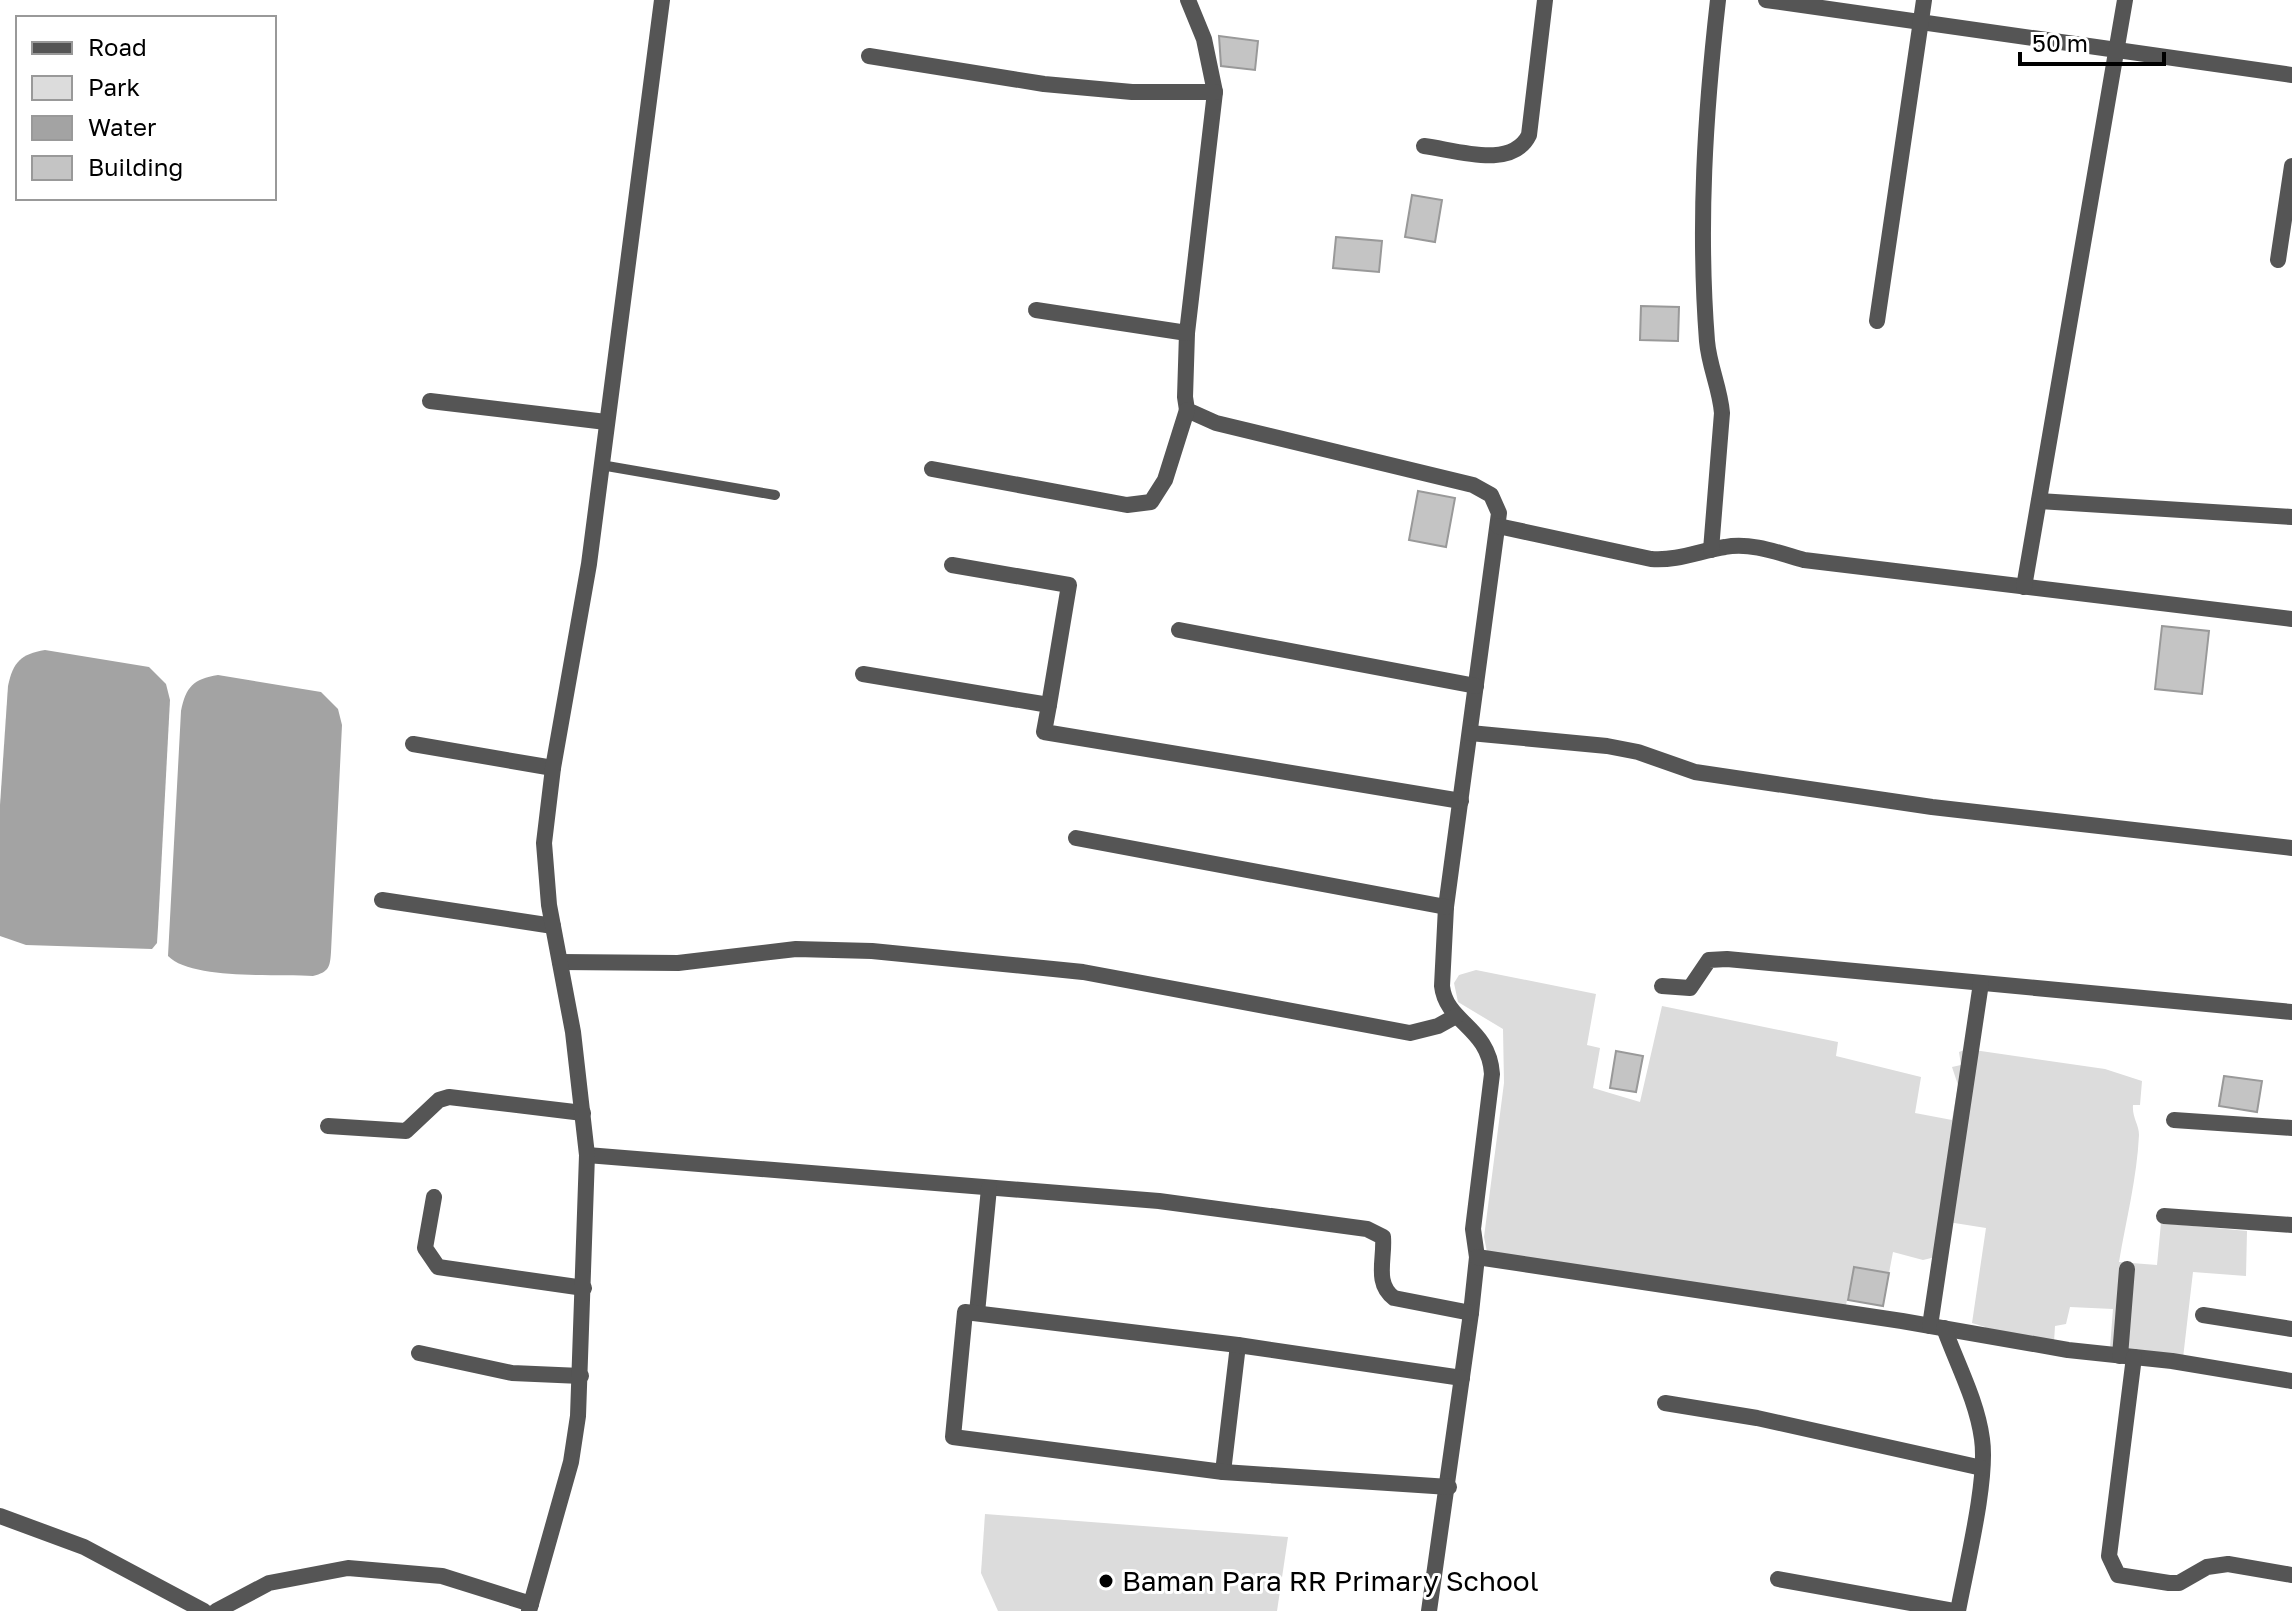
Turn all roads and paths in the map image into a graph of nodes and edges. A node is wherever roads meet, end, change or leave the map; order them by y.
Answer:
1 (662, 0) edge
2 (1188, 0) edge
3 (1545, 0) edge
4 (1718, 0) edge
5 (1766, 0) edge
6 (1924, 0) edge
7 (2125, 0) edge
8 (1920, 22) junction
9 (2116, 49) junction
10 (869, 56) dead end
11 (2292, 75) edge
12 (1215, 92) junction
13 (1424, 146) dead end
14 (2292, 166) edge
15 (2278, 260) dead end
16 (1036, 310) dead end
17 (1877, 321) dead end
18 (1187, 333) junction
19 (430, 401) dead end
20 (1187, 410) junction
21 (606, 422) junction
22 (601, 465) junction
23 (932, 469) dead end
24 (775, 495) dead end
25 (2039, 501) junction
26 (2292, 517) edge
27 (1498, 526) junction
28 (1711, 550) junction
29 (952, 565) dead end
30 (2024, 587) junction
31 (2292, 619) edge
32 (1179, 630) dead end
33 (863, 674) dead end
34 (1476, 686) junction
35 (1049, 705) junction
36 (1470, 733) junction
37 (413, 744) dead end
38 (553, 768) junction
39 (1461, 801) junction
40 (1076, 838) dead end
41 (2292, 848) edge
42 (382, 900) dead end
43 (1446, 907) junction
44 (553, 926) junction
45 (560, 962) junction
46 (1981, 983) junction
47 (1662, 986) dead end
48 (2292, 1012) edge
49 (1456, 1016) junction
50 (583, 1113) junction
51 (2174, 1120) dead end
52 (328, 1126) dead end
53 (2292, 1128) edge
54 (587, 1155) junction
55 (989, 1188) junction
56 (434, 1197) dead end
57 (2164, 1216) dead end
58 (2292, 1225) edge
59 (1477, 1257) junction
60 (2127, 1269) dead end
61 (584, 1288) junction
62 (977, 1313) junction
63 (1471, 1313) junction
64 (2203, 1315) dead end
65 (1937, 1327) junction
66 (2292, 1329) edge
67 (1238, 1345) junction
68 (419, 1353) dead end
69 (2127, 1356) junction
70 (581, 1376) junction
71 (1462, 1378) junction
72 (2292, 1381) edge
73 (1665, 1403) dead end
74 (1982, 1468) junction
75 (1223, 1472) junction
76 (1449, 1487) junction
77 (0, 1516) edge
78 (2292, 1575) edge
79 (1778, 1579) dead end
80 (530, 1608) edge
81 (204, 1611) edge
82 (216, 1611) edge
83 (1429, 1611) edge
84 (1956, 1611) edge

1 - 21 street
2 - 12 street
3 - 13 street
4 - 28 street
5 - 8 street
6 - 8 street
7 - 9 street
8 - 9 street
8 - 17 street
9 - 11 street
9 - 25 street
10 - 12 street
12 - 18 street
14 - 15 street
16 - 18 street
18 - 20 street
19 - 21 street
20 - 23 street
20 - 27 street
21 - 22 street
22 - 24 lane
22 - 38 street
25 - 26 street
25 - 30 street
27 - 28 street
27 - 34 street
28 - 30 street
29 - 35 street
30 - 31 street
32 - 34 street
33 - 35 street
34 - 36 street
35 - 39 street
36 - 39 street
36 - 41 street
37 - 38 street
38 - 44 street
39 - 43 street
40 - 43 street
42 - 44 street
43 - 49 street
44 - 45 street
45 - 49 street
45 - 50 street
46 - 47 street
46 - 48 street
46 - 65 street
49 - 59 street
50 - 52 street
50 - 54 street
51 - 53 street
54 - 55 street
54 - 61 street
55 - 62 street
55 - 63 street
56 - 61 street
57 - 58 street
59 - 63 street
59 - 65 street
60 - 69 street
61 - 70 street
62 - 67 street
62 - 75 street
63 - 71 street
64 - 66 street
65 - 69 street
65 - 74 street
67 - 71 street
67 - 75 street
68 - 70 street
69 - 72 street
69 - 78 street
70 - 80 street
71 - 76 street
73 - 74 street
74 - 84 street
75 - 76 street
76 - 83 street
77 - 81 street
79 - 84 street
80 - 82 street

